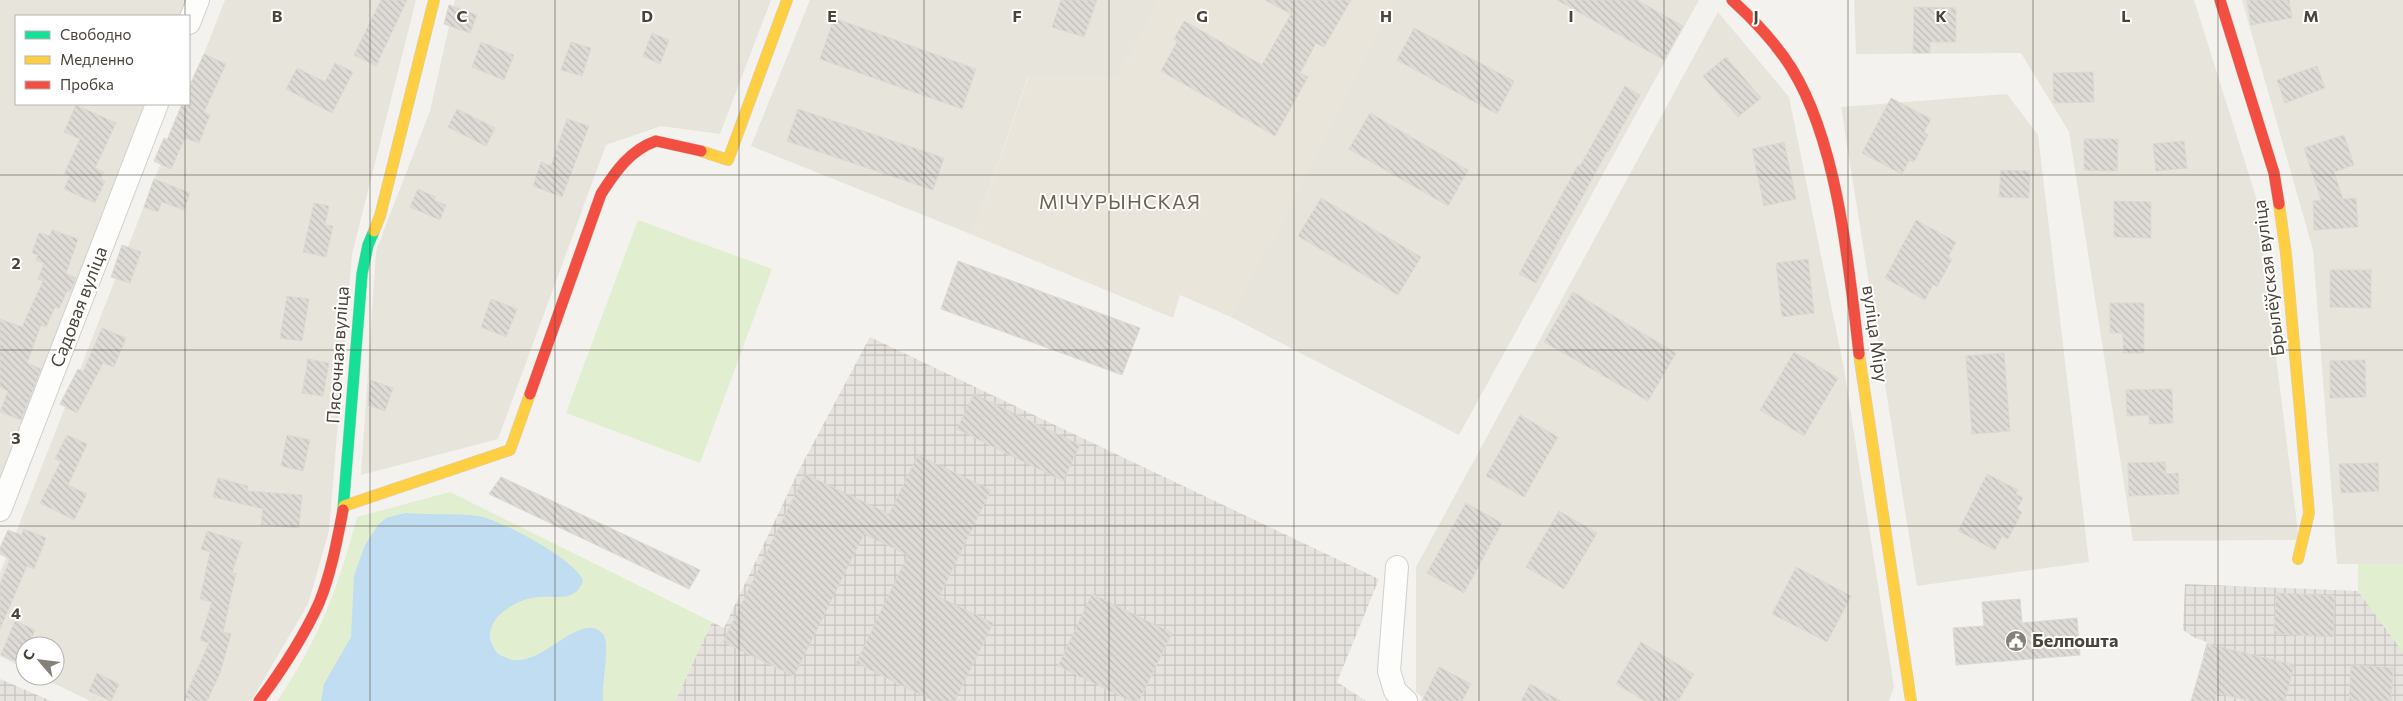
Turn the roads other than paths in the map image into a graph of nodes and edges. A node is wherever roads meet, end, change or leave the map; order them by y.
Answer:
1 (198, 0) edge
2 (434, 0) edge
3 (787, 0) edge
4 (1732, 0) edge
5 (2220, 0) edge
6 (190, 20) edge
7 (157, 105) edge
8 (344, 506) junction
9 (0, 510) edge
10 (2298, 559) dead end
11 (1397, 567) dead end
12 (259, 701) edge
13 (1406, 701) edge
14 (1911, 701) edge

1 - 6 street
2 - 8 street, Пясочная вуліца
3 - 8 street
4 - 14 street, вуліца Міру
5 - 10 street, Брылёўская вуліца
7 - 9 street, Садовая вуліца
8 - 12 street, Пясочная вуліца
11 - 13 street

